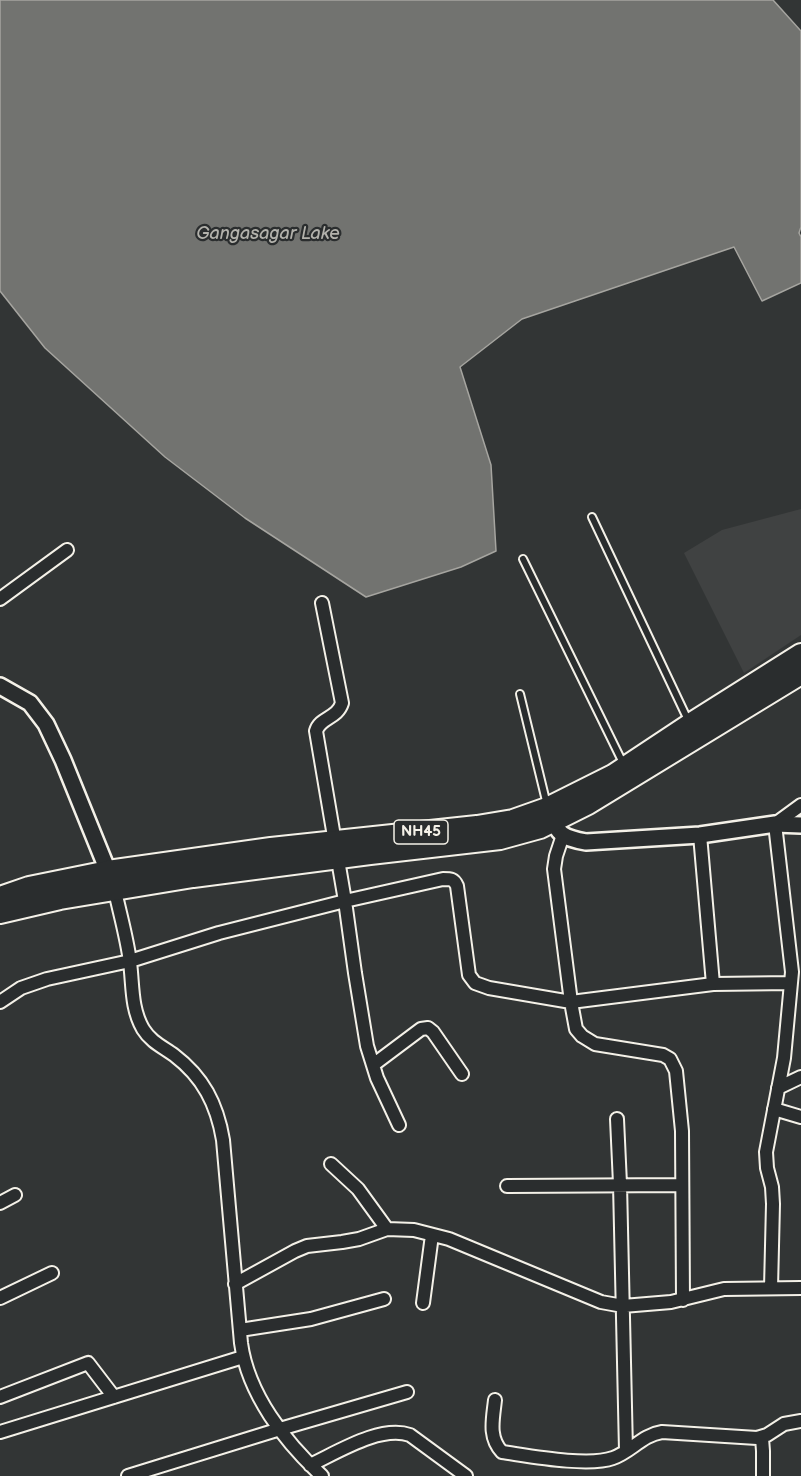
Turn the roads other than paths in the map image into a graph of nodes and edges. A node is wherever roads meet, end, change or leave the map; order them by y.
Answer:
1 (592, 518) dead end
2 (67, 550) dead end
3 (523, 559) dead end
4 (0, 599) edge
5 (322, 603) dead end
6 (801, 654) edge
7 (801, 674) edge
8 (0, 686) edge
9 (520, 694) dead end
10 (690, 724) junction
11 (625, 767) junction
12 (801, 805) edge
13 (554, 822) junction
14 (775, 824) junction
15 (801, 825) edge
16 (700, 835) junction
17 (337, 850) junction
18 (108, 871) junction
19 (115, 891) junction
20 (0, 897) edge
21 (345, 901) junction
22 (0, 913) edge
23 (130, 961) junction
24 (794, 976) edge
25 (713, 984) junction
26 (0, 1002) edge
27 (571, 1002) junction
28 (373, 1065) junction
29 (462, 1074) dead end
30 (801, 1077) edge
31 (778, 1088) junction
32 (774, 1109) junction
33 (801, 1117) edge
34 (617, 1119) dead end
35 (399, 1125) dead end
36 (331, 1164) dead end
37 (620, 1184) junction
38 (682, 1185) junction
39 (507, 1186) dead end
40 (15, 1195) dead end
41 (0, 1203) edge
42 (387, 1229) junction
43 (432, 1235) junction
44 (52, 1272) dead end
45 (236, 1284) junction
46 (771, 1288) junction
47 (801, 1288) edge
48 (0, 1298) edge
49 (384, 1299) dead end
50 (682, 1300) junction
51 (423, 1303) dead end
52 (623, 1306) junction
53 (240, 1330) junction
54 (243, 1357) junction
55 (407, 1392) dead end
56 (0, 1397) edge
57 (114, 1397) junction
58 (495, 1400) dead end
59 (801, 1421) edge
60 (280, 1429) junction
61 (0, 1432) edge
62 (762, 1438) junction
63 (626, 1451) junction
64 (310, 1465) junction
65 (128, 1476) edge
66 (322, 1476) edge
67 (466, 1476) edge
68 (763, 1476) edge

1 - 10 lane
2 - 4 street
3 - 11 lane
5 - 17 street
6 - 10 highway, NH45
7 - 13 highway, NH45
8 - 18 street
9 - 13 lane
10 - 11 highway, NH45
11 - 13 highway, NH45
12 - 14 street
13 - 16 street
13 - 17 highway, NH45
13 - 27 street
14 - 15 street
14 - 16 street
14 - 24 street
16 - 25 street
17 - 18 highway, NH45
17 - 19 highway, NH45
17 - 21 street
18 - 19 street
18 - 20 highway, NH45
19 - 22 highway, NH45
19 - 23 street
21 - 23 street
21 - 27 street
21 - 28 street
23 - 26 street
23 - 45 street
24 - 25 street
24 - 31 street
25 - 27 street
27 - 38 street
28 - 29 street
28 - 35 street
30 - 31 street
31 - 32 street
32 - 33 street
32 - 46 street
34 - 37 street
36 - 42 street
37 - 38 street
37 - 39 street
37 - 52 street
38 - 50 street
40 - 41 street
42 - 43 street
42 - 45 street
43 - 51 street
43 - 52 street
44 - 48 street
45 - 53 street
46 - 47 street
46 - 50 street
49 - 53 street
50 - 52 street
52 - 63 street
53 - 54 street
54 - 57 street
54 - 60 street
55 - 60 street
56 - 57 street
57 - 61 street
58 - 63 street
59 - 62 street
60 - 64 street
60 - 65 street
62 - 63 street
62 - 68 street
64 - 66 street
64 - 67 street

